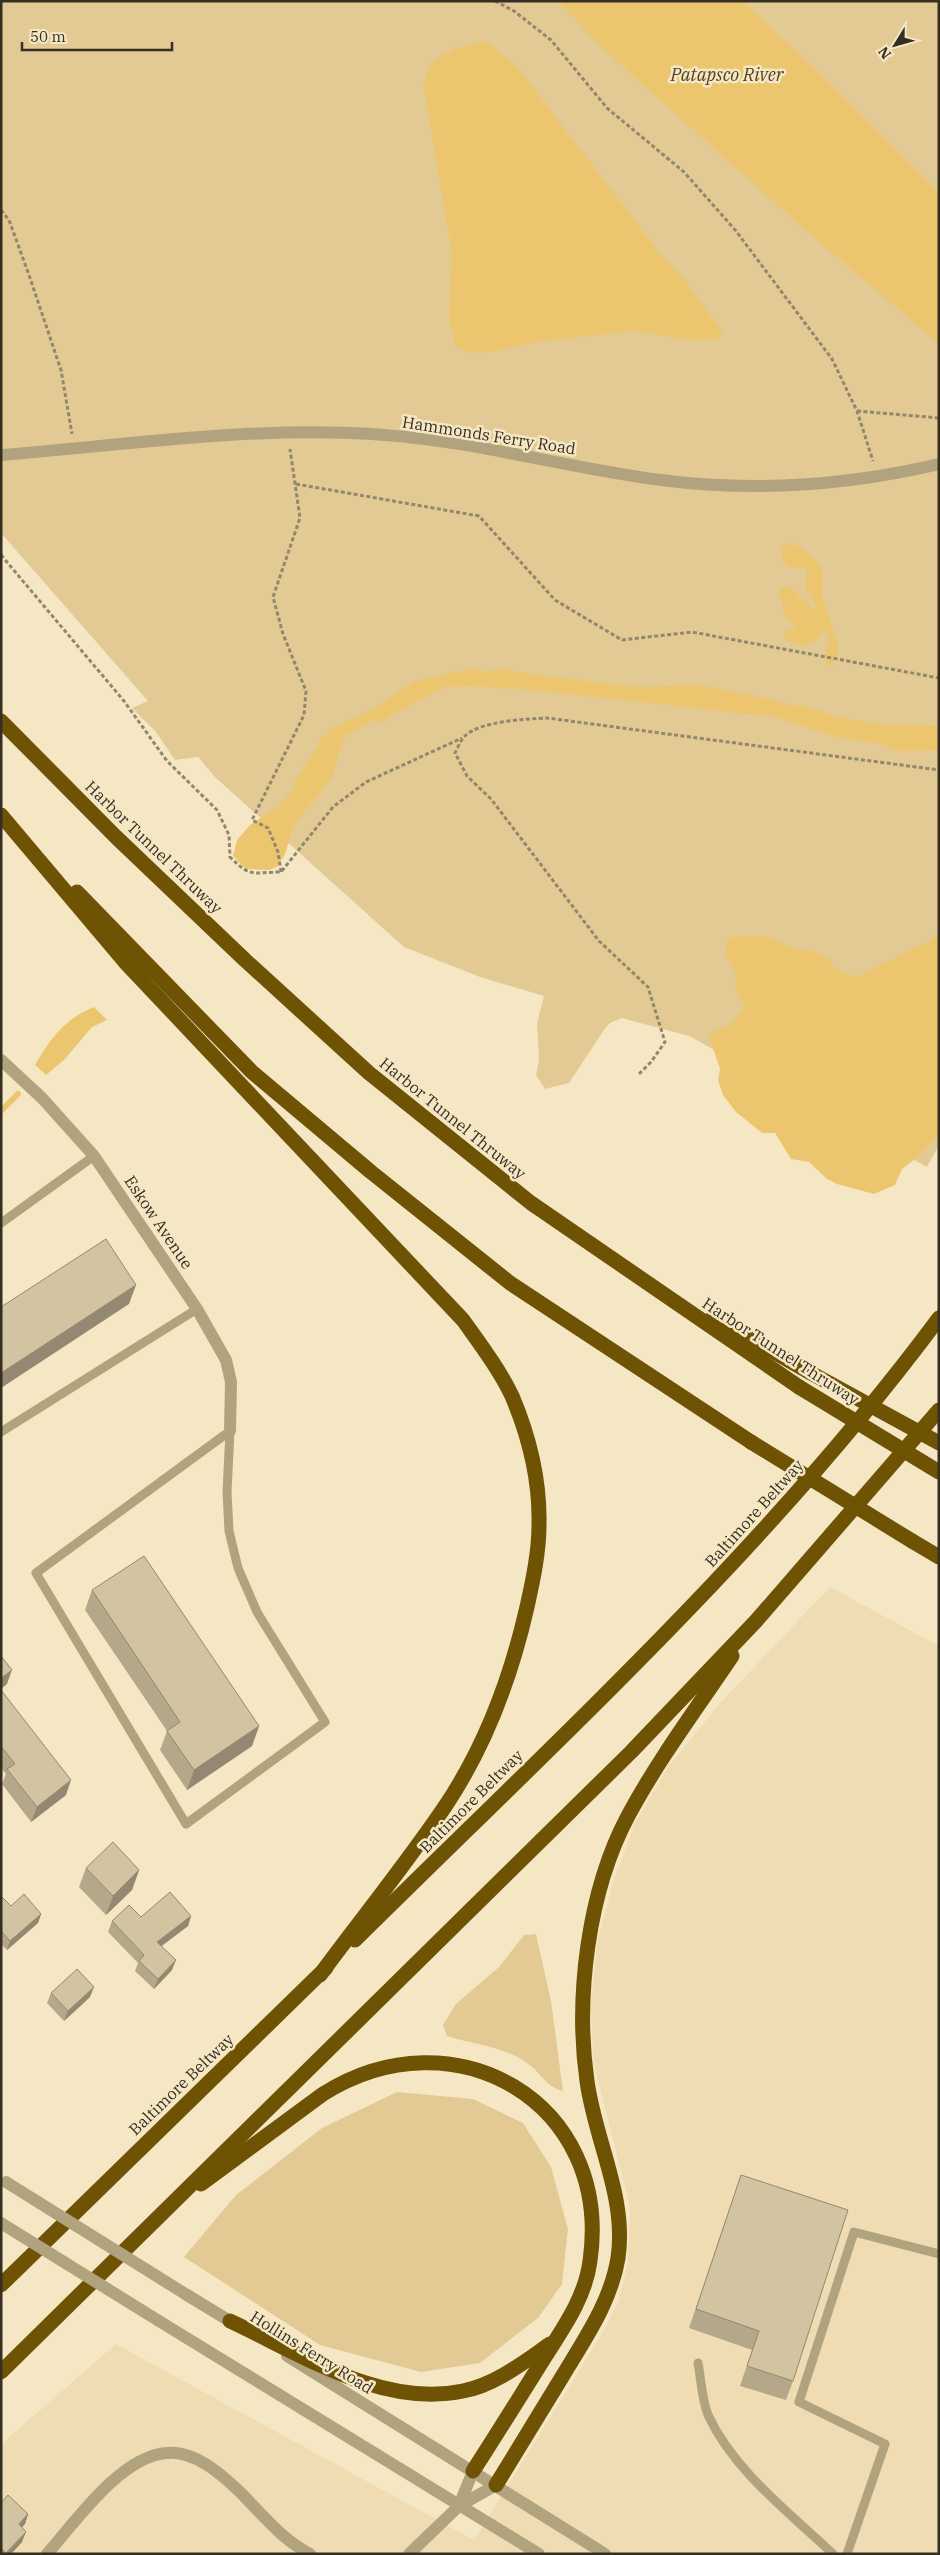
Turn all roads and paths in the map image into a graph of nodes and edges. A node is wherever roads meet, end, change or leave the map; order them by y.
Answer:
1 (496, 1) edge
2 (1, 210) edge
3 (858, 411) junction
4 (939, 418) edge
5 (289, 433) junction
6 (74, 449) junction
7 (1, 455) edge
8 (939, 464) edge
9 (878, 476) junction
10 (296, 484) junction
11 (1, 554) edge
12 (939, 678) edge
13 (1, 721) edge
14 (463, 738) junction
15 (939, 770) edge
16 (1, 814) edge
17 (281, 872) junction
18 (1, 1060) edge
19 (639, 1074) dead end
20 (94, 1156) junction
21 (1, 1223) edge
22 (647, 1283) junction
23 (197, 1309) junction
24 (939, 1318) edge
25 (937, 1412) edge
26 (230, 1431) junction
27 (1, 1432) edge
28 (939, 1443) edge
29 (939, 1472) edge
30 (939, 1557) edge
31 (756, 1621) junction
32 (320, 1975) junction
33 (3, 2180) edge
34 (154, 2219) junction
35 (1, 2223) edge
36 (939, 2254) edge
37 (1, 2285) edge
38 (230, 2321) junction
39 (555, 2340) junction
40 (698, 2363) dead end
41 (1, 2372) edge
42 (474, 2471) junction
43 (496, 2486) junction
44 (459, 2506) junction
45 (48, 2554) edge
46 (310, 2554) edge
47 (408, 2554) edge
48 (540, 2554) edge
49 (605, 2554) edge
50 (833, 2554) edge
51 (847, 2554) edge

1 - 3 path
2 - 6 path
3 - 4 path
3 - 9 path
5 - 6 street, Hammonds Ferry Road
5 - 9 street, Hammonds Ferry Road
5 - 10 path
6 - 7 street, Hammonds Ferry Road
8 - 9 street, Hammonds Ferry Road
10 - 12 path
10 - 17 path
11 - 17 path
13 - 22 highway, Harbor Tunnel Thruway
14 - 15 path
14 - 17 path
14 - 19 path
16 - 30 highway, bridge
16 - 32 highway
18 - 20 street, Eskow Avenue
20 - 21 lane
20 - 23 street, Eskow Avenue
22 - 28 highway, bridge
22 - 29 highway, Harbor Tunnel Thruway, bridge
23 - 26 street, Eskow Avenue
23 - 27 lane
24 - 32 highway, Baltimore Beltway
25 - 31 highway
26 - 26 lane
31 - 34 highway
31 - 43 highway
32 - 37 highway, Baltimore Beltway
33 - 38 street, Hollins Ferry Road, bridge
34 - 39 highway
34 - 41 highway
35 - 44 street, bridge
36 - 51 lane
38 - 39 highway
38 - 42 street, Hollins Ferry Road
39 - 42 highway
40 - 50 lane
42 - 43 street, Hollins Ferry Road
42 - 44 street
43 - 44 street
43 - 49 street, Hollins Ferry Road
44 - 47 street
44 - 48 street
45 - 46 street

